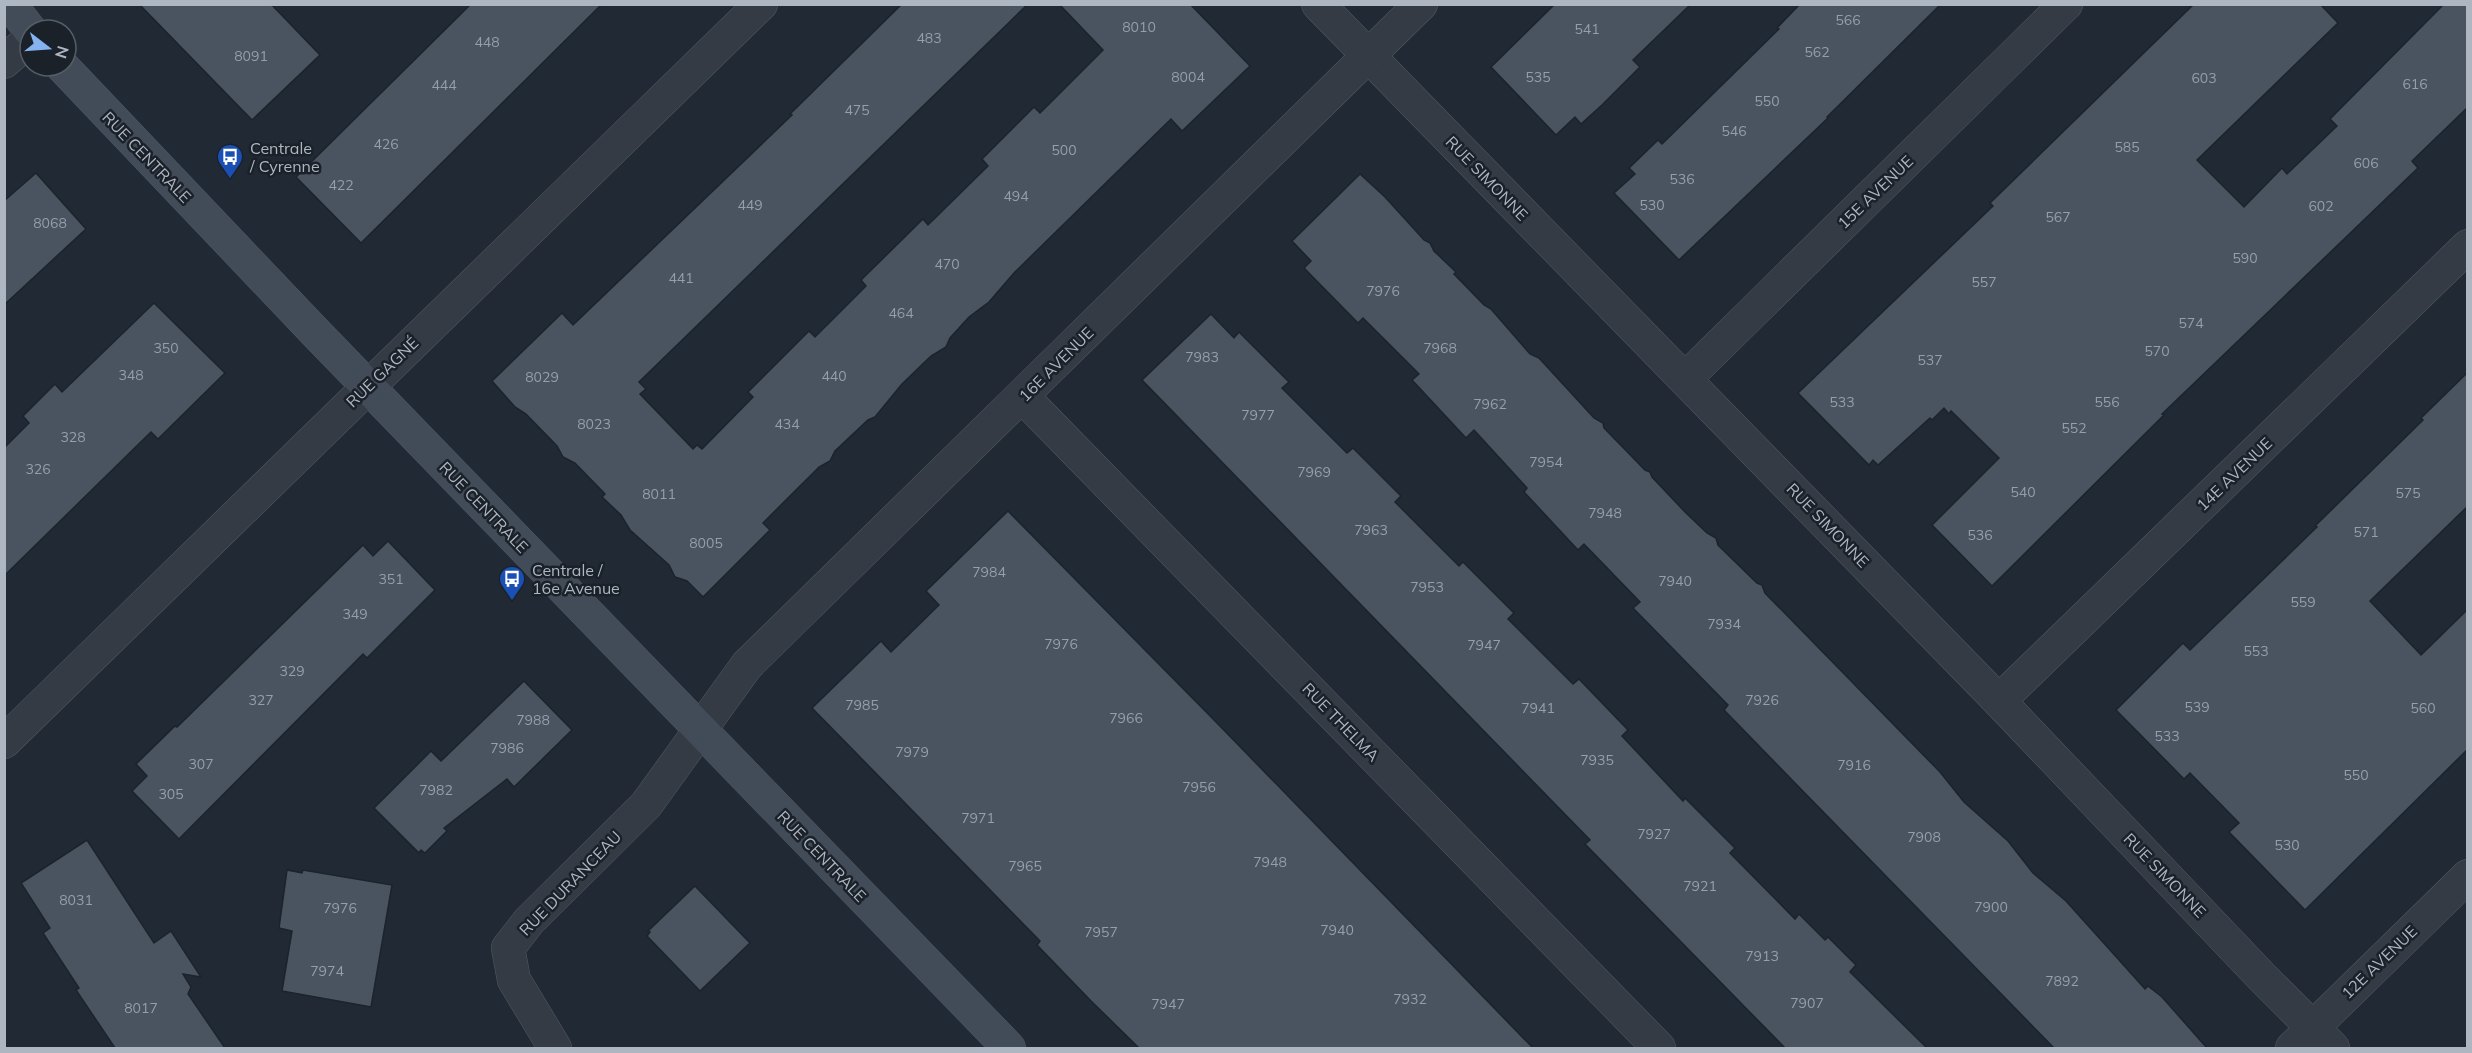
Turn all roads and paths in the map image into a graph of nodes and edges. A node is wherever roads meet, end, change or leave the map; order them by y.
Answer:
1 (10, 4) edge
2 (761, 4) edge
3 (1318, 4) edge
4 (1421, 4) edge
5 (2066, 4) edge
6 (21, 18) edge
7 (18, 50) edge
8 (1368, 56) junction
9 (4, 62) edge
10 (73, 78) edge
11 (2468, 246) edge
12 (1685, 379) junction
13 (368, 386) junction
14 (1023, 397) junction
15 (1999, 701) junction
16 (699, 730) junction
17 (4, 742) edge
18 (2468, 876) edge
19 (2312, 1042) edge
20 (555, 1048) edge
21 (1009, 1048) edge
22 (1659, 1048) edge

1 - 6 street
2 - 13 street, RUE GAGNÉ
3 - 8 street, RUE SIMONNE
4 - 8 street, 16E AVENUE
5 - 12 street, 15E AVENUE
7 - 9 street
8 - 12 street, RUE SIMONNE
8 - 14 street, 16E AVENUE
10 - 13 street, RUE CENTRALE
11 - 15 street, 14E AVENUE
12 - 15 street, RUE SIMONNE
13 - 16 street, RUE CENTRALE
13 - 17 street, RUE GAGNÉ
14 - 16 street, 16E AVENUE
14 - 22 street, RUE THELMA
15 - 19 street, RUE SIMONNE
16 - 20 street, RUE DURANCEAU
16 - 21 street, RUE CENTRALE
18 - 19 street, 12E AVENUE

